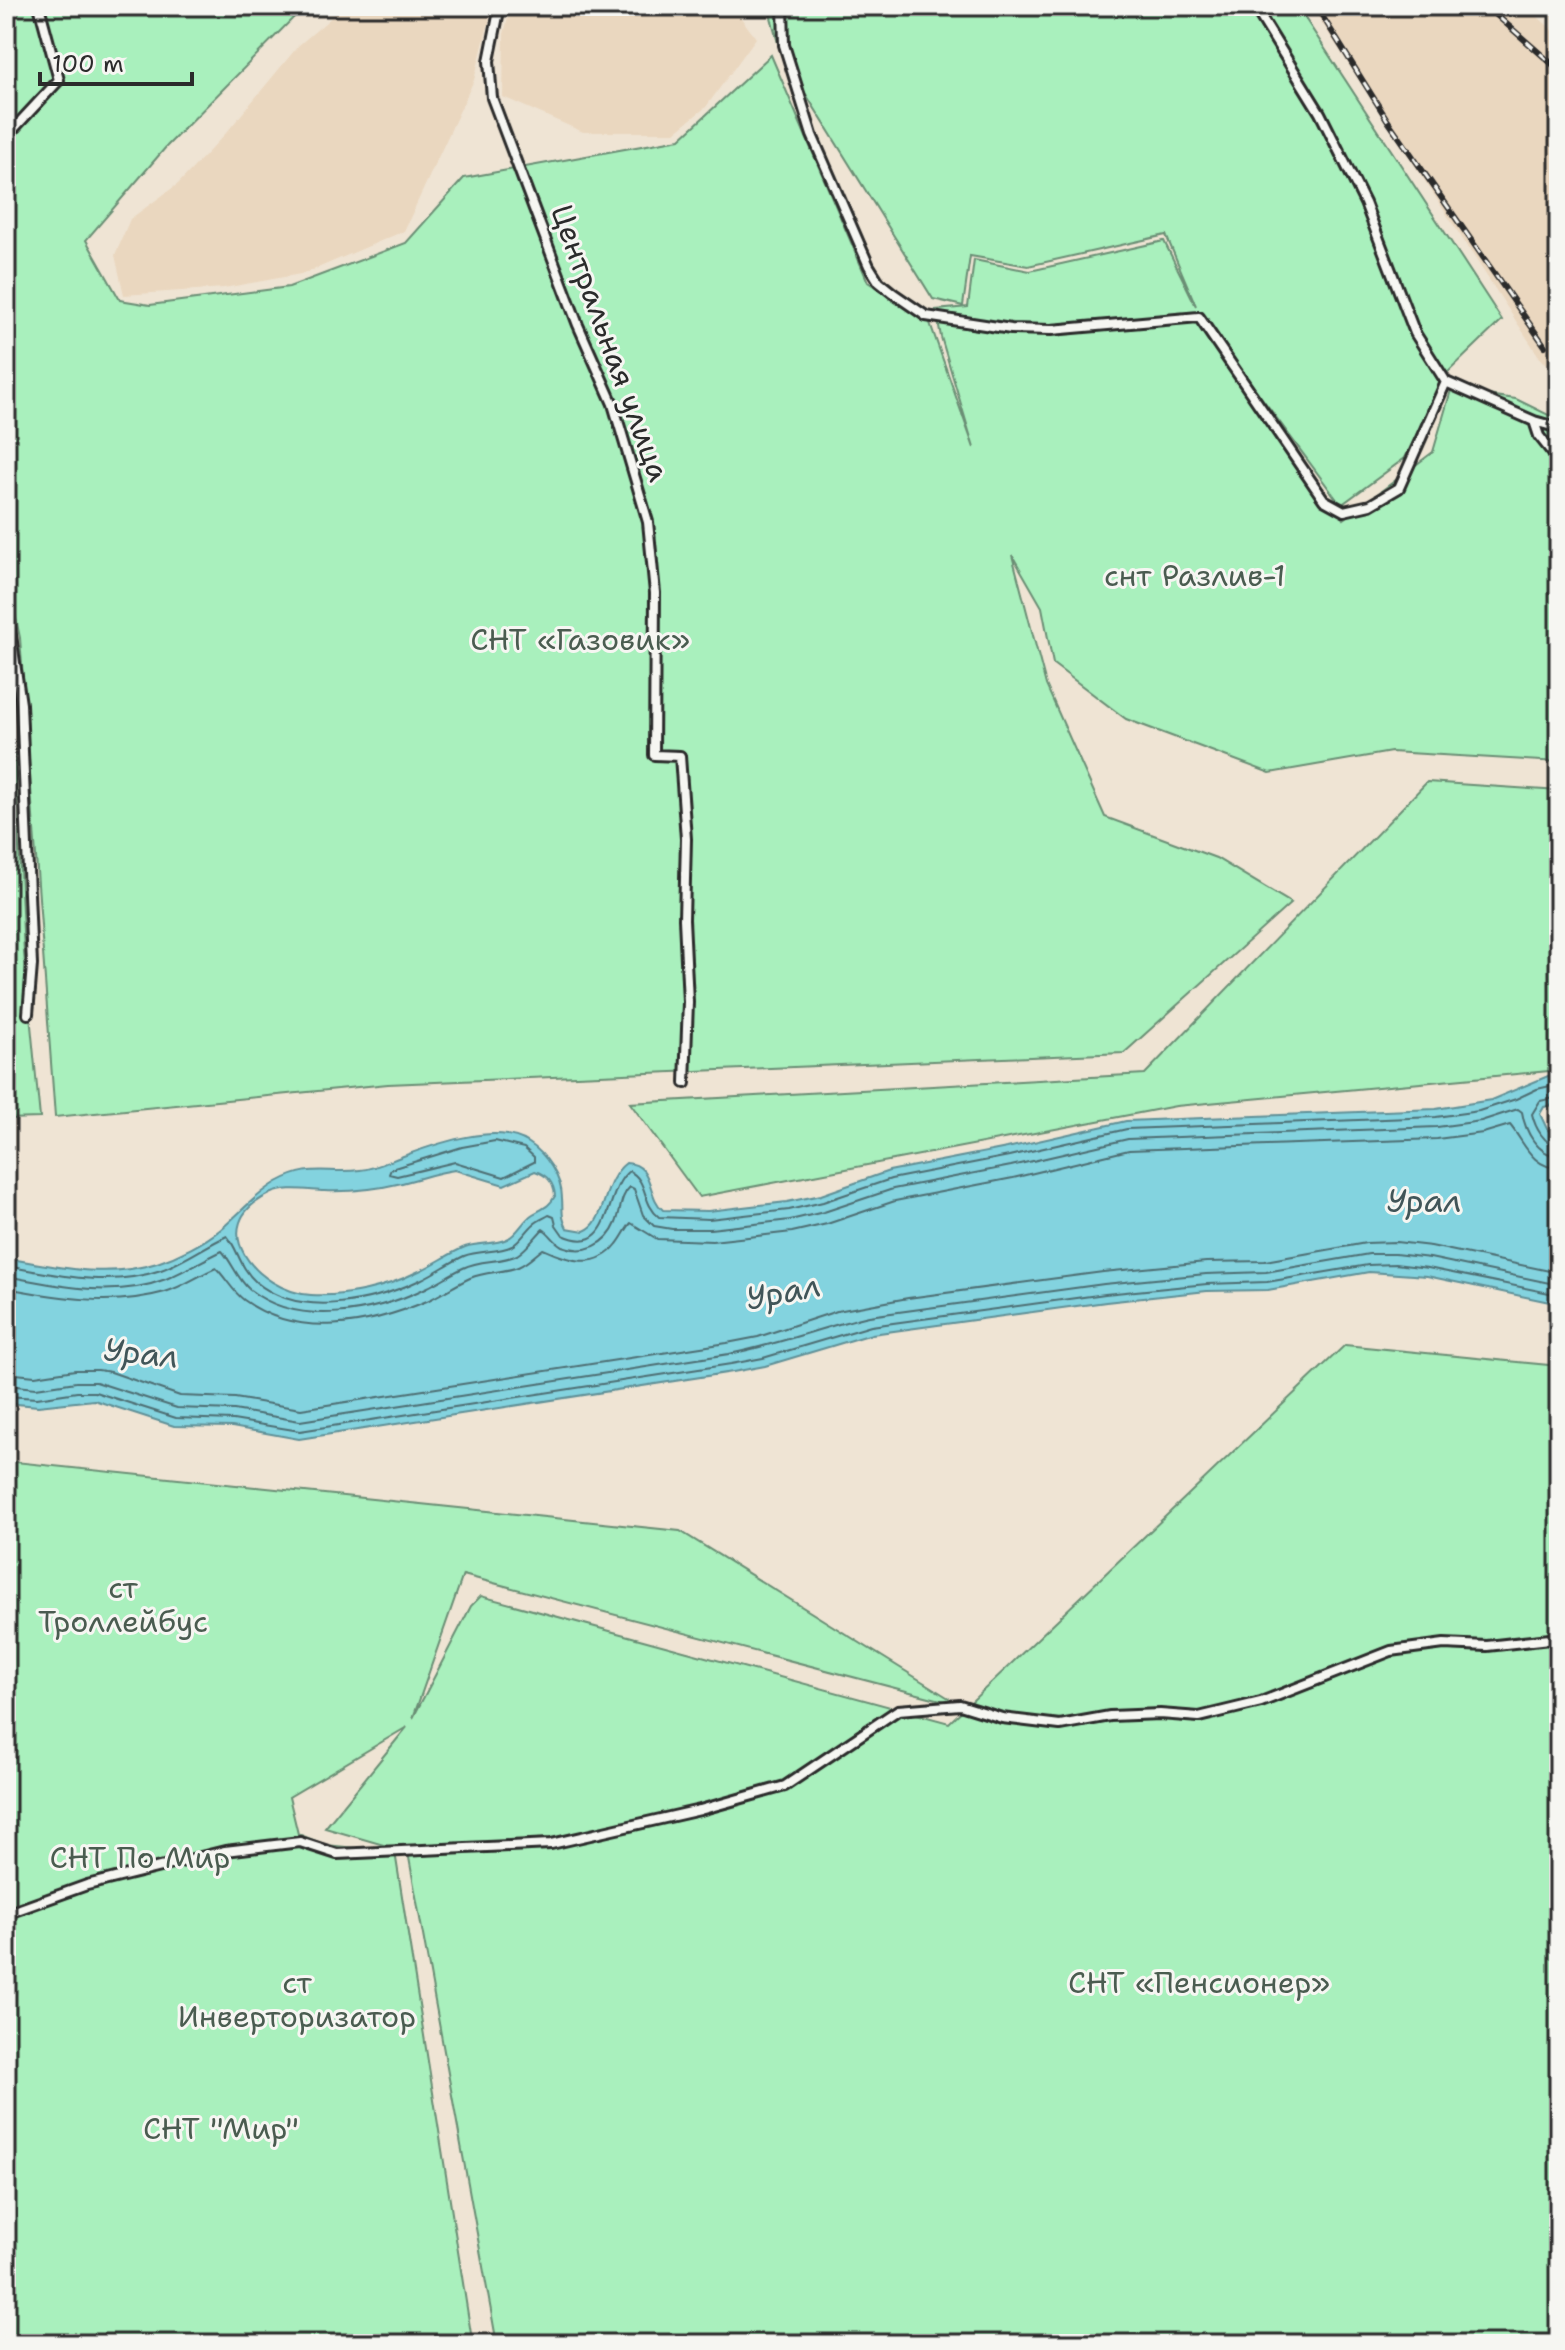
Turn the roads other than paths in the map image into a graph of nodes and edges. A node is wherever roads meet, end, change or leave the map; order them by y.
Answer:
1 (39, 6) edge
2 (500, 6) edge
3 (783, 6) edge
4 (1254, 6) edge
5 (6, 137) edge
6 (1446, 382) junction
7 (1534, 421) junction
8 (1559, 428) edge
9 (1559, 461) edge
10 (6, 601) edge
11 (28, 1014) dead end
12 (685, 1083) dead end
13 (1559, 1638) edge
14 (6, 1914) edge

1 - 5 street
2 - 12 street, Центральная улица
3 - 6 street
4 - 6 street
6 - 7 street
7 - 8 street
7 - 9 street
10 - 11 street
13 - 14 street

